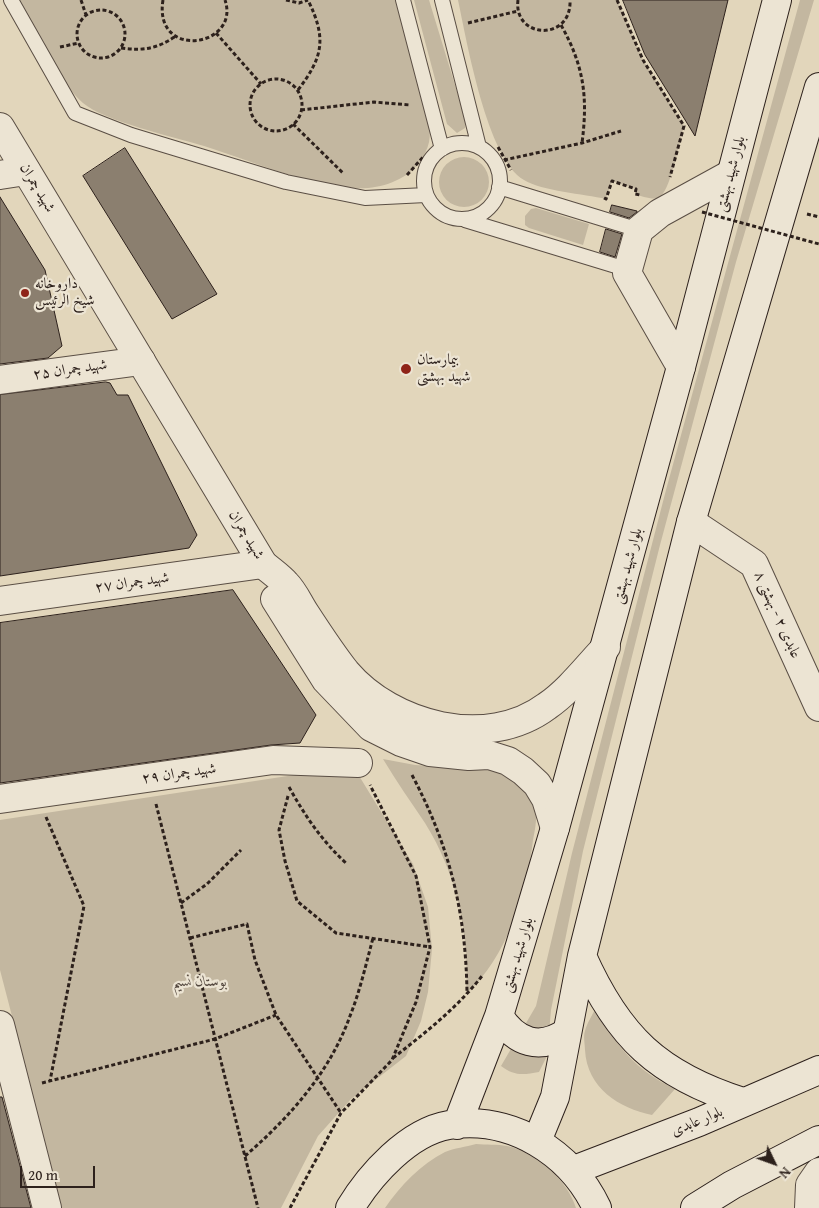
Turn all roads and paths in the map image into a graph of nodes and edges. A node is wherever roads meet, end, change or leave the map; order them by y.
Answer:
1 (11, 0) edge
2 (81, 0) edge
3 (163, 0) edge
4 (225, 0) edge
5 (286, 0) edge
6 (308, 0) edge
7 (403, 0) edge
8 (442, 0) edge
9 (518, 0) edge
10 (570, 0) edge
11 (617, 0) edge
12 (777, 0) edge
13 (518, 11) junction
14 (86, 15) junction
15 (463, 24) dead end
16 (561, 25) junction
17 (216, 33) junction
18 (176, 36) junction
19 (79, 44) junction
20 (55, 48) dead end
21 (121, 48) junction
22 (261, 84) junction
23 (819, 87) edge
24 (298, 90) junction
25 (413, 105) dead end
26 (302, 110) junction
27 (293, 124) junction
28 (0, 127) edge
29 (620, 131) dead end
30 (582, 143) junction
31 (479, 146) junction
32 (442, 149) junction
33 (427, 151) dead end
34 (512, 172) dead end
35 (13, 173) edge
36 (731, 174) junction
37 (346, 175) dead end
38 (670, 178) dead end
39 (402, 179) dead end
40 (499, 187) junction
41 (426, 195) junction
42 (643, 196) dead end
43 (597, 197) dead end
44 (702, 212) dead end
45 (464, 219) junction
46 (639, 230) junction
47 (819, 244) edge
48 (627, 273) junction
49 (141, 361) junction
50 (681, 366) junction
51 (0, 380) edge
52 (691, 522) junction
53 (263, 564) junction
54 (0, 601) edge
55 (606, 647) junction
56 (819, 707) edge
57 (387, 735) junction
58 (274, 760) junction
59 (358, 764) joint
60 (149, 778) junction
61 (36, 794) junction
62 (288, 796) dead end
63 (0, 799) edge
64 (555, 828) junction
65 (241, 850) dead end
66 (347, 864) dead end
67 (181, 903) junction
68 (190, 938) junction
69 (373, 938) junction
70 (430, 948) junction
71 (582, 956) junction
72 (276, 1015) junction
73 (499, 1016) junction
74 (567, 1032) junction
75 (2, 1038) edge
76 (215, 1039) junction
77 (392, 1060) junction
78 (819, 1070) edge
79 (318, 1078) junction
80 (50, 1081) junction
81 (16, 1090) junction
82 (742, 1102) junction
83 (340, 1112) junction
84 (457, 1125) junction
85 (819, 1140) edge
86 (537, 1141) junction
87 (245, 1156) junction
88 (574, 1170) junction
89 (819, 1172) edge
90 (47, 1208) edge
91 (258, 1208) edge
92 (290, 1208) edge
93 (350, 1208) edge
94 (598, 1208) edge
95 (694, 1208) edge
96 (809, 1208) edge

1 - 41 lane
2 - 14 path
3 - 18 path
4 - 17 path
5 - 6 path
6 - 24 path
7 - 32 lane
8 - 31 lane
9 - 13 path
10 - 16 path
11 - 38 path
12 - 36 main road, بلوار شهید بهشتی
13 - 15 path
13 - 16 path
14 - 19 path
14 - 21 path
16 - 30 path
17 - 18 path
17 - 22 path
18 - 21 path
19 - 20 path
19 - 21 path
22 - 24 path
22 - 27 path
23 - 52 main road
24 - 26 path
25 - 26 path
26 - 27 path
27 - 37 path
28 - 35 main road, شهید چمران
29 - 30 path
30 - 34 path
31 - 32 lane
31 - 40 lane
32 - 41 lane
33 - 39 path
35 - 49 main road, شهید چمران
36 - 46 main road
36 - 50 main road, بلوار شهید بهشتی
40 - 45 lane
40 - 46 lane
41 - 45 lane
42 - 43 path
44 - 47 path, bridge
45 - 48 lane
46 - 48 main road
48 - 50 main road
49 - 51 main road, شهید چمران ۲۵
49 - 53 main road, شهید چمران
50 - 55 main road, بلوار شهید بهشتی
52 - 56 main road, عابدی ۲ - بهشتی ۸
52 - 71 main road
53 - 54 main road, شهید چمران ۲۷
53 - 55 main road, شهید چمران
53 - 57 main road
55 - 64 main road, بلوار شهید بهشتی
57 - 64 main road
57 - 77 path
58 - 59 main road, شهید چمران ۲۹
58 - 60 main road, شهید چمران ۲۹
58 - 66 path
59 - 70 path
60 - 61 main road, شهید چمران ۲۹
60 - 67 path
61 - 63 main road, شهید چمران ۲۹
61 - 80 path
62 - 69 path
64 - 73 main road, بلوار شهید بهشتی
65 - 67 path
67 - 68 path
68 - 72 path
68 - 76 path
69 - 70 path
69 - 79 path
70 - 77 path
71 - 74 main road
71 - 82 main road
72 - 76 path
72 - 79 path
73 - 74 main road
73 - 84 main road, بلوار شهید بهشتی
74 - 86 main road
75 - 81 main road
76 - 80 path
76 - 87 path
77 - 83 path
78 - 82 main road, بلوار عابدی
79 - 83 path
79 - 87 path
80 - 81 path
81 - 90 main road
82 - 88 main road, بلوار عابدی
83 - 92 path
84 - 86 main road
84 - 93 main road
85 - 95 main road
86 - 88 main road
87 - 91 path
88 - 94 main road
89 - 96 main road

